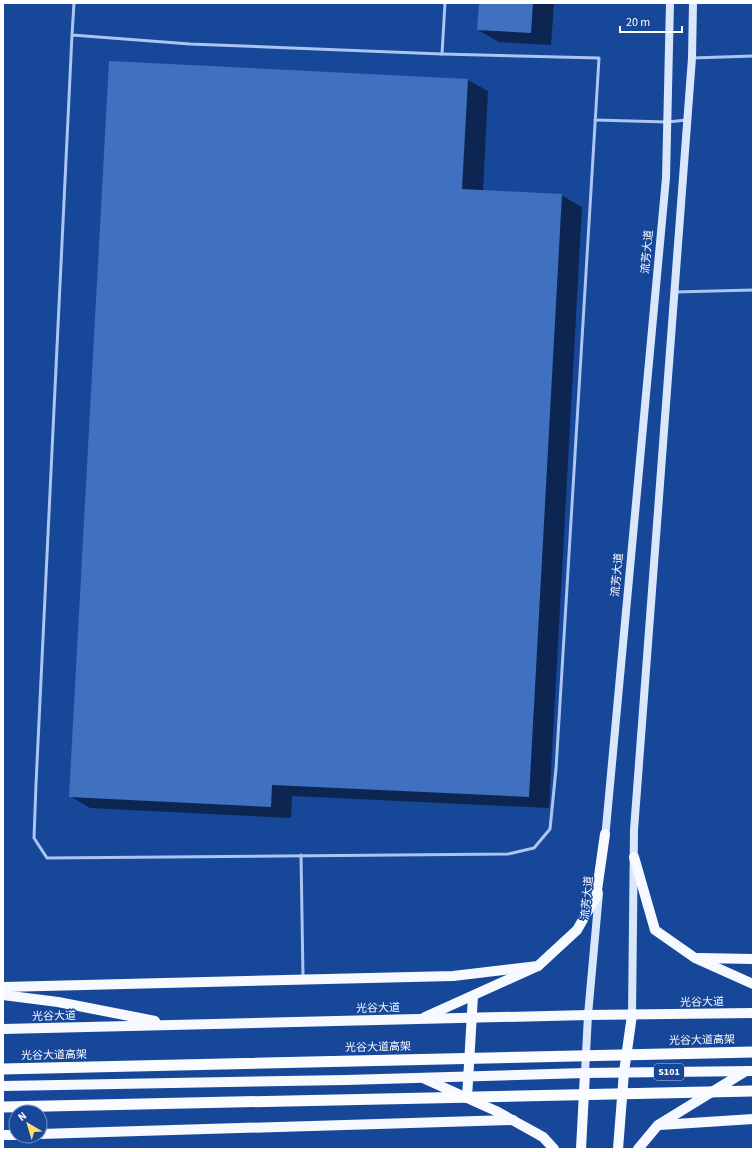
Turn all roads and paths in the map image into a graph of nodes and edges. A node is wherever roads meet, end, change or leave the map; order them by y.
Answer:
1 (74, 3) edge
2 (445, 3) edge
3 (670, 3) edge
4 (693, 3) edge
5 (72, 34) junction
6 (442, 54) junction
7 (753, 56) edge
8 (692, 58) junction
9 (595, 120) junction
10 (688, 120) junction
11 (667, 122) junction
12 (753, 290) edge
13 (674, 292) junction
14 (605, 834) junction
15 (300, 855) junction
16 (634, 857) junction
17 (695, 958) junction
18 (753, 959) edge
19 (538, 966) junction
20 (303, 980) junction
21 (753, 984) edge
22 (3, 988) edge
23 (3, 995) edge
24 (473, 996) junction
25 (753, 1013) edge
26 (588, 1015) junction
27 (632, 1015) junction
28 (472, 1018) junction
29 (421, 1019) junction
30 (174, 1025) junction
31 (3, 1029) edge
32 (753, 1052) edge
33 (3, 1069) edge
34 (749, 1071) edge
35 (624, 1072) junction
36 (585, 1073) junction
37 (468, 1076) junction
38 (421, 1078) junction
39 (3, 1086) edge
40 (753, 1091) edge
41 (467, 1098) junction
42 (3, 1107) edge
43 (753, 1119) edge
44 (513, 1120) junction
45 (658, 1125) junction
46 (48, 1134) edge
47 (554, 1149) edge
48 (581, 1149) edge
49 (618, 1149) edge
50 (638, 1149) edge

1 - 5 lane
2 - 6 lane
3 - 11 main road, 流芳大道
4 - 8 main road
5 - 6 lane
5 - 15 lane
6 - 9 lane
7 - 8 lane
8 - 10 main road
9 - 11 lane
9 - 15 lane
10 - 11 lane
10 - 13 main road
11 - 14 main road, 流芳大道
12 - 13 lane
13 - 16 main road
14 - 19 main road
14 - 26 main road, 流芳大道
15 - 20 lane
16 - 17 main road
16 - 27 main road
17 - 18 main road
17 - 21 main road
19 - 20 main road
19 - 24 main road
20 - 22 main road
23 - 30 main road
24 - 28 main road
24 - 29 main road
25 - 27 main road, 光谷大道
26 - 27 main road, 光谷大道
26 - 28 main road, 光谷大道
26 - 36 main road, 流芳大道
27 - 35 main road
28 - 29 main road, 光谷大道
28 - 37 main road
29 - 30 main road, 光谷大道
30 - 31 main road, 光谷大道
32 - 33 highway, 光谷大道高架, bridge
34 - 35 main road, S101
34 - 45 main road
35 - 36 main road, S101
35 - 49 main road
36 - 37 main road
36 - 48 main road, 流芳大道
37 - 38 main road
37 - 41 main road
38 - 39 main road
38 - 41 main road
40 - 42 highway, bridge
41 - 44 main road
43 - 45 main road
44 - 46 main road
44 - 47 main road
45 - 50 main road

